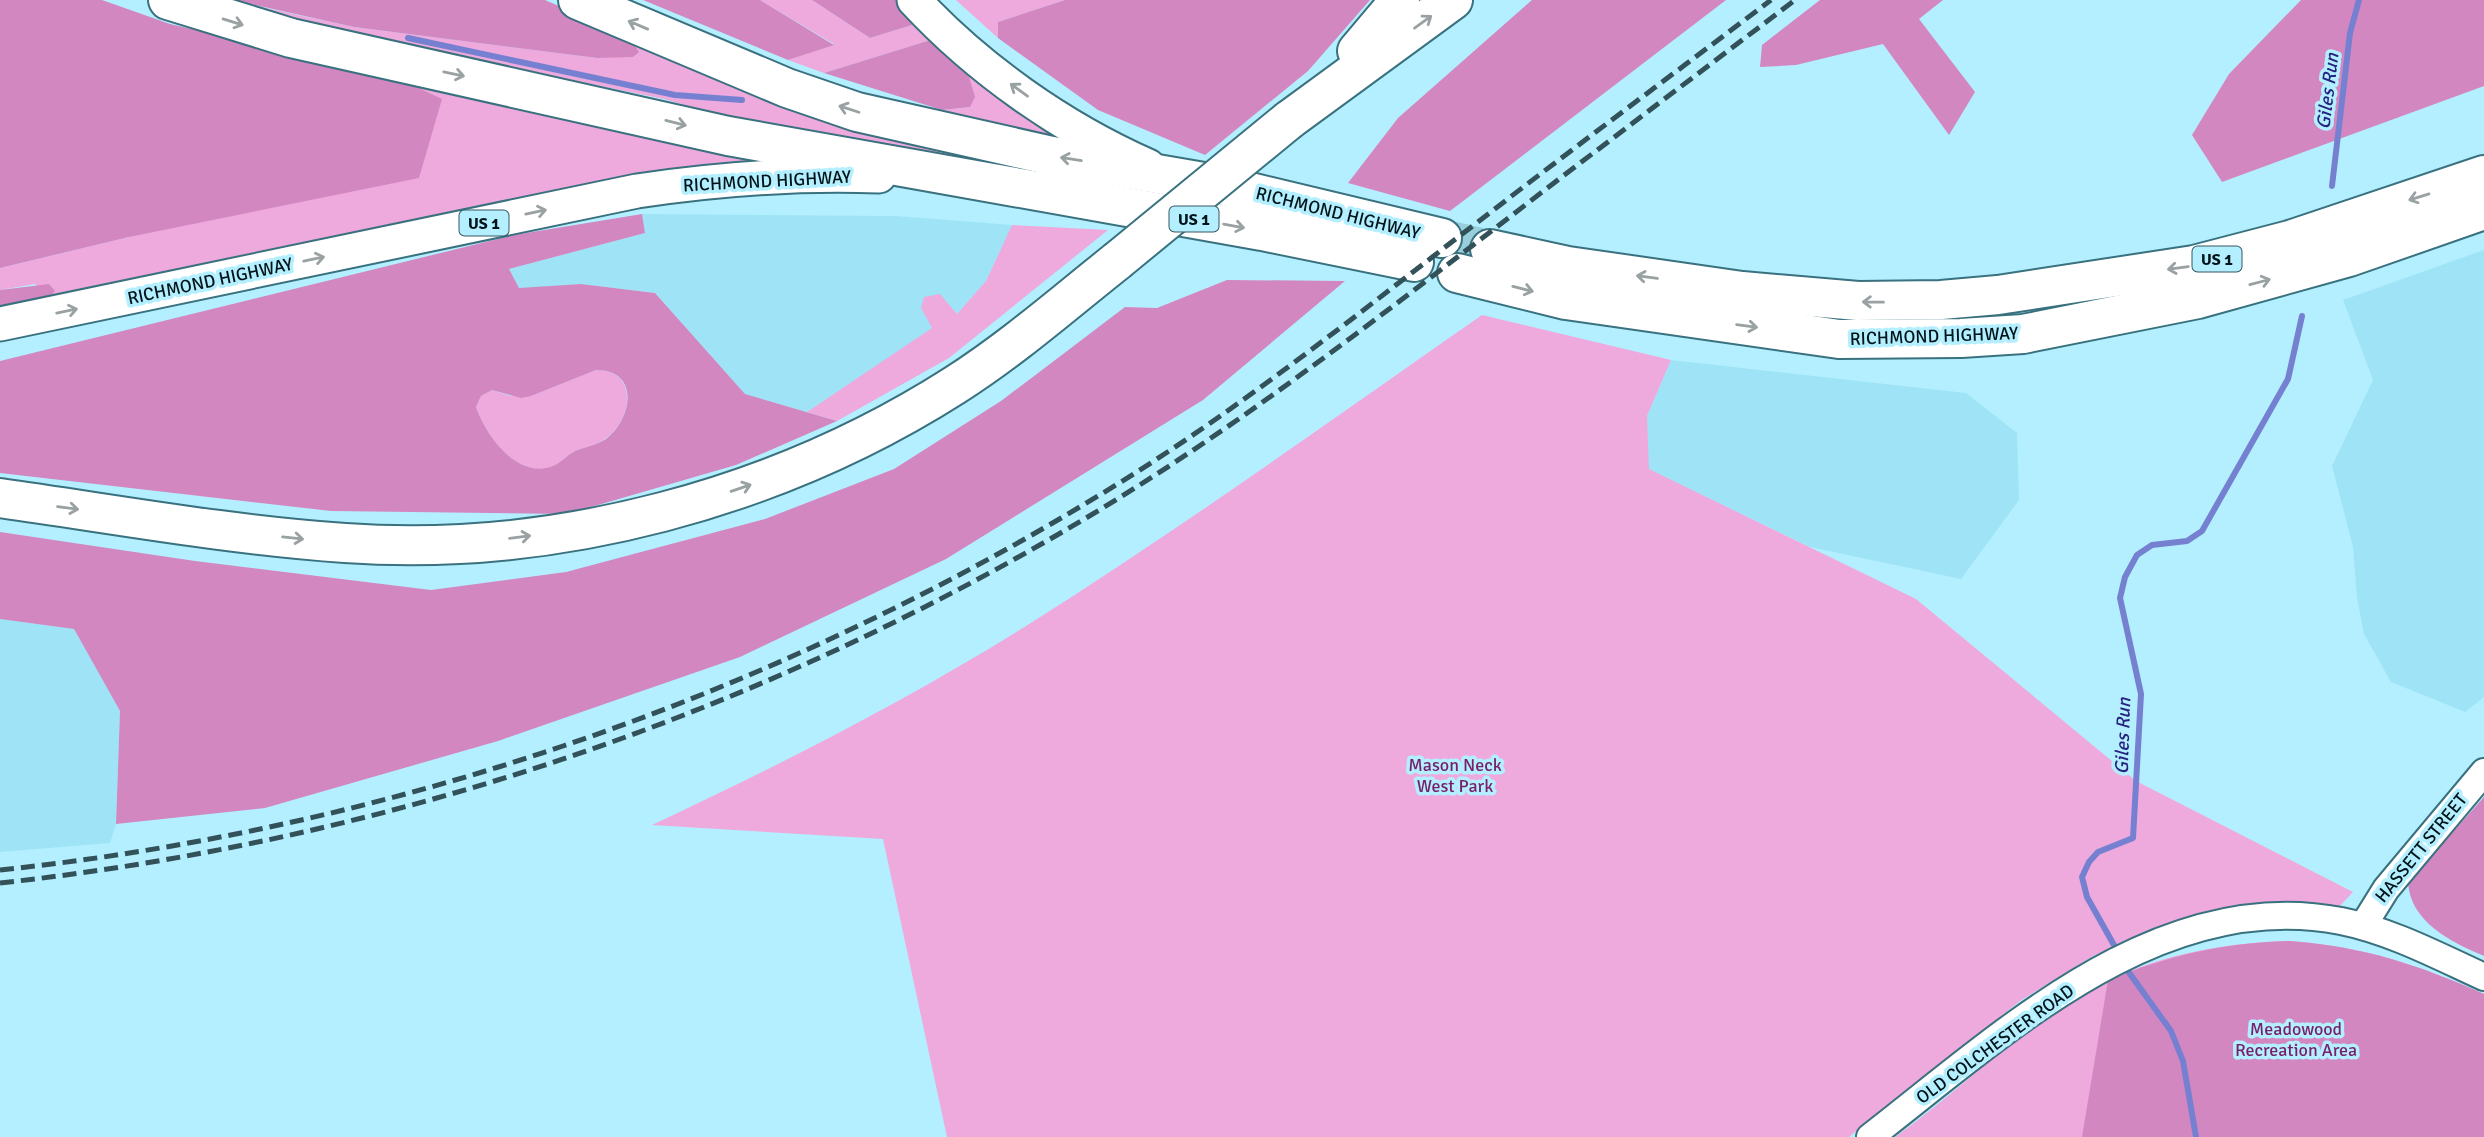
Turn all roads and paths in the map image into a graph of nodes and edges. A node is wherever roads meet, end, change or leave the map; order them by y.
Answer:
1 (168, 0) edge
2 (578, 0) edge
3 (914, 0) edge
4 (1400, 0) edge
5 (1453, 0) edge
6 (1289, 120) junction
7 (1163, 173) junction
8 (2484, 176) edge
9 (974, 180) junction
10 (2484, 210) edge
11 (1442, 238) tunnel mouth
12 (1490, 249) tunnel mouth
13 (1414, 262) tunnel mouth
14 (1457, 273) tunnel mouth
15 (0, 324) edge
16 (0, 498) edge
17 (2484, 772) edge
18 (2363, 926) junction
19 (2484, 977) edge
20 (1870, 1137) edge

1 -> 9 highway
7 -> 2 highway
7 -> 3 main road, RICHMOND HIGHWAY / US 1
4 - 6 highway
6 -> 5 highway
16 -> 6 highway, bridge
7 - 11 highway, RICHMOND HIGHWAY / US 1
8 -> 12 highway, RICHMOND HIGHWAY / US 1
9 -> 13 highway, RICHMOND HIGHWAY / US 1
15 -> 9 main road, RICHMOND HIGHWAY / US 1
14 -> 10 highway, RICHMOND HIGHWAY / US 1
17 - 18 street, HASSETT STREET
18 - 19 street, OLD COLCHESTER ROAD
18 - 20 street, OLD COLCHESTER ROAD

